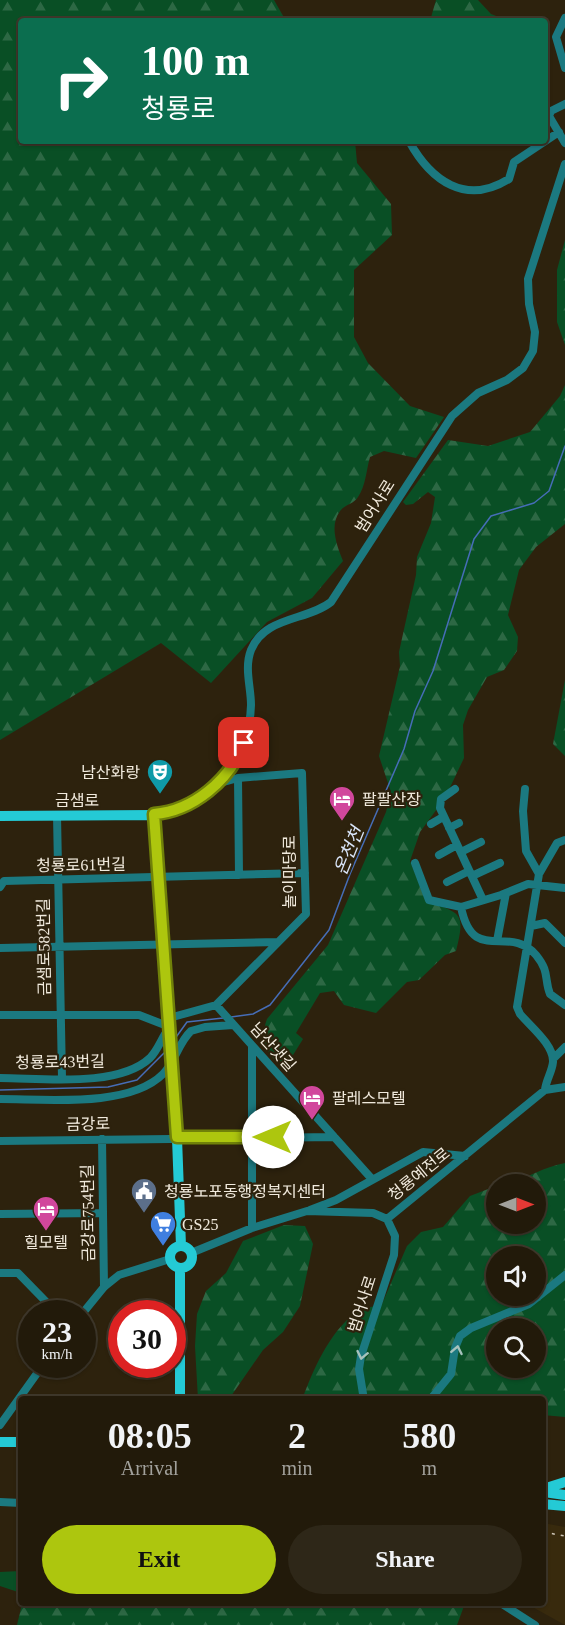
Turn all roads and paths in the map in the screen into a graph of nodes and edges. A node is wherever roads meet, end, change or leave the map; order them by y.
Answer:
1 (565, 18) edge
2 (565, 68) edge
3 (565, 104) edge
4 (559, 132) junction
5 (548, 139) edge
6 (565, 143) edge
7 (411, 144) edge
8 (541, 144) edge
9 (565, 164) edge
10 (238, 778) junction
11 (220, 783) junction
12 (456, 789) dead end
13 (525, 789) dead end
14 (154, 814) junction
15 (57, 815) junction
16 (0, 816) edge
17 (443, 817) junction
18 (459, 823) dead end
19 (431, 824) dead end
20 (448, 828) junction
21 (565, 840) edge
22 (481, 842) dead end
23 (459, 848) junction
24 (438, 855) dead end
25 (415, 863) dead end
26 (500, 863) dead end
27 (304, 873) junction
28 (470, 874) junction
29 (239, 875) junction
30 (159, 879) junction
31 (538, 879) junction
32 (58, 881) junction
33 (447, 882) dead end
34 (2, 884) edge
35 (565, 888) edge
36 (506, 893) junction
37 (483, 900) junction
38 (461, 907) junction
39 (531, 926) junction
40 (497, 941) junction
41 (278, 942) junction
42 (565, 943) edge
43 (164, 944) junction
44 (59, 946) junction
45 (0, 948) edge
46 (526, 948) junction
47 (216, 1005) junction
48 (565, 1005) edge
49 (61, 1014) junction
50 (0, 1015) edge
51 (169, 1022) junction
52 (233, 1026) junction
53 (252, 1046) junction
54 (565, 1047) edge
55 (553, 1059) junction
56 (172, 1061) junction
57 (0, 1078) edge
58 (62, 1078) junction
59 (565, 1088) edge
60 (545, 1090) junction
61 (0, 1099) edge
62 (177, 1137) junction
63 (252, 1137) junction
64 (334, 1137) junction
65 (102, 1139) junction
66 (0, 1141) edge
67 (465, 1156) junction
68 (371, 1178) junction
69 (307, 1211) junction
70 (103, 1213) junction
71 (0, 1214) edge
72 (387, 1220) junction
73 (252, 1228) junction
74 (181, 1246) junction
75 (191, 1253) junction
76 (170, 1259) junction
77 (180, 1268) junction
78 (0, 1273) edge
79 (565, 1275) edge
80 (104, 1287) junction
81 (44, 1300) edge
82 (93, 1300) edge
83 (34, 1378) edge
84 (21, 1396) edge
85 (180, 1396) edge
86 (363, 1396) edge
87 (433, 1396) edge
88 (18, 1400) edge
89 (0, 1425) edge
90 (0, 1442) edge
91 (18, 1442) edge
92 (0, 1449) edge
93 (18, 1449) edge
94 (565, 1482) edge
95 (546, 1489) edge
96 (546, 1491) edge
97 (565, 1495) edge
98 (0, 1502) edge
99 (18, 1503) edge
100 (546, 1504) edge
101 (565, 1506) edge
102 (505, 1606) edge
103 (535, 1625) edge

1 - 2 street
3 - 4 street
4 - 5 street
4 - 6 street
7 - 8 street
9 - 11 street, 범어사로
10 - 11 street, 놀이마당로
10 - 27 street, 놀이마당로
10 - 29 street
11 - 14 street, 범어사로
12 - 17 street
13 - 31 street
14 - 15 main road, 금샘로
14 - 30 main road
15 - 16 main road, 금샘로
15 - 32 street, 금샘로582번길
17 - 19 street
17 - 20 street
18 - 20 street
20 - 23 street
21 - 31 street
22 - 23 street
23 - 24 street
23 - 28 street
25 - 38 street
26 - 28 street
27 - 29 street, 청룡로61번길
27 - 41 street, 놀이마당로
28 - 33 street
28 - 37 street
29 - 30 street, 청룡로61번길
30 - 32 street, 청룡로61번길
30 - 43 main road
31 - 35 street
31 - 36 street
31 - 39 street
32 - 34 street, 청룡로61번길
32 - 44 street, 금샘로582번길
36 - 37 street
36 - 40 street
37 - 38 street
38 - 40 street
39 - 42 street
39 - 46 street
40 - 46 street
41 - 43 street
41 - 47 street, 놀이마당로
43 - 44 street
43 - 51 main road
44 - 45 street
44 - 49 street, 금샘로582번길
46 - 48 street
46 - 55 street
47 - 51 street, 놀이마당로
47 - 52 street
49 - 50 street
49 - 51 street
49 - 58 street, 금샘로582번길
51 - 56 main road
51 - 58 street, 청룡로43번길
52 - 53 street, 남산냇길
52 - 56 street, 남산냇길
53 - 63 street
53 - 64 street, 남산냇길
54 - 55 street
55 - 60 street
56 - 61 street, 남산냇길
56 - 62 main road
57 - 58 street, 청룡로43번길
59 - 60 street
60 - 67 street, 청룡예전로
62 - 63 street, 금강로
62 - 65 street, 금강로
62 - 74 main road
63 - 64 street, 금강로
63 - 73 street
64 - 68 street, 남산냇길
65 - 66 street, 금강로
65 - 70 street, 금강로754번길
67 - 68 street
67 - 72 street, 청룡예전로
68 - 69 street
69 - 72 street, 청룡예전로
69 - 73 street, 청룡예전로
70 - 71 street
70 - 80 street, 금강로754번길
72 -> 86 street, 범어사로
73 - 75 street, 청룡예전로
74 - 75 main road
74 - 76 main road
75 - 77 main road
76 - 77 main road
76 - 80 street
77 - 85 main road
78 - 81 street
87 -> 79 street
80 - 82 street
83 - 84 street
88 - 89 street
90 - 91 main road
92 - 93 main road
94 - 95 main road
96 - 97 main road
98 - 99 street
100 - 101 main road
102 - 103 street

